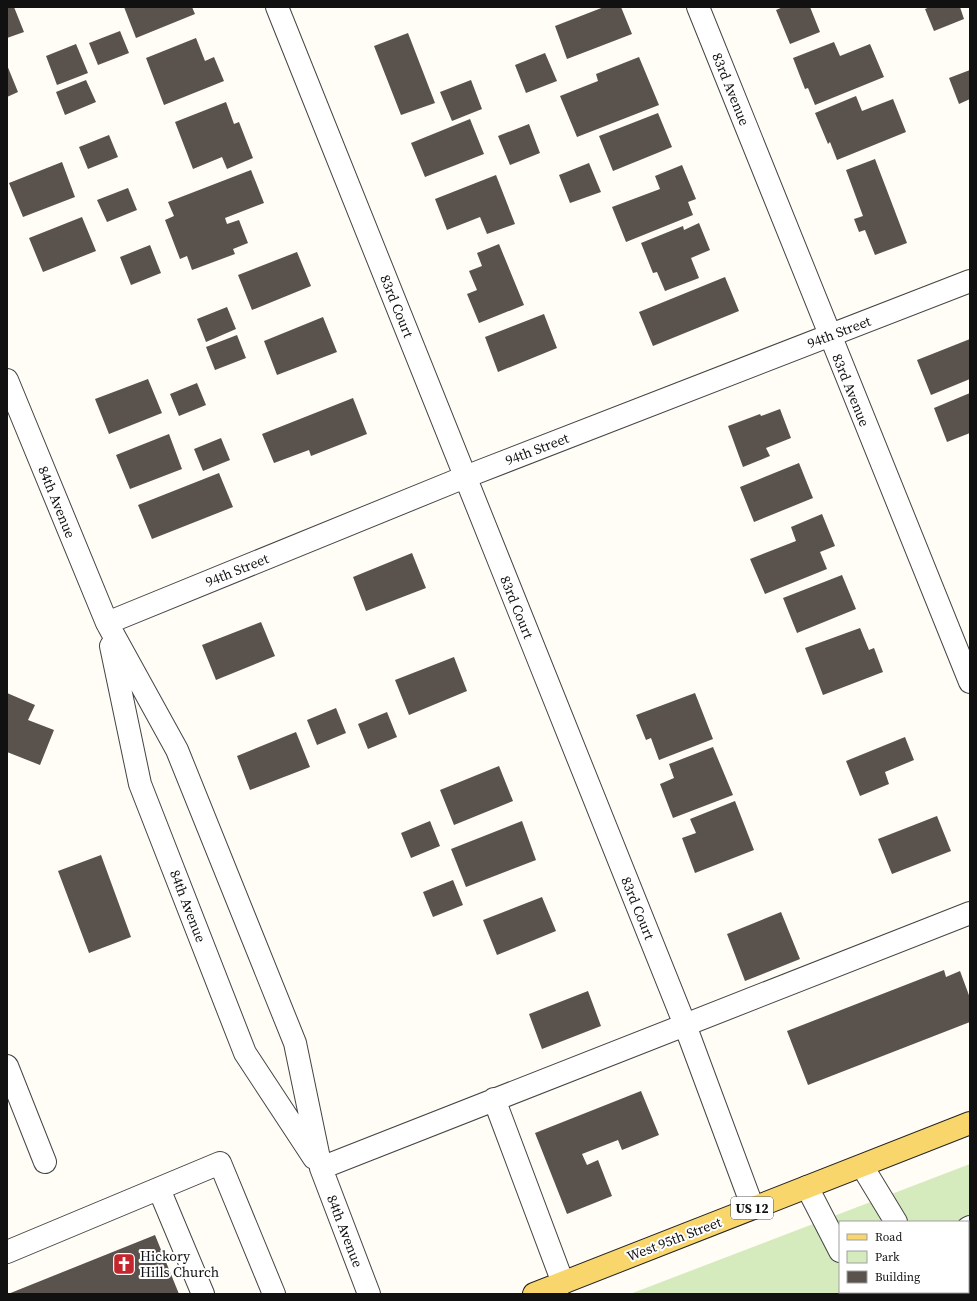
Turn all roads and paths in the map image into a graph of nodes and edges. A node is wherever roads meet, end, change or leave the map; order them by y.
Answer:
1 (277, 7) edge
2 (698, 7) edge
3 (970, 281) edge
4 (829, 335) junction
5 (7, 380) edge
6 (466, 477) junction
7 (107, 623) junction
8 (970, 682) edge
9 (970, 913) edge
10 (684, 1025) junction
11 (7, 1066) edge
12 (494, 1099) junction
13 (970, 1123) edge
14 (45, 1162) dead end
15 (862, 1166) junction
16 (321, 1168) junction
17 (807, 1187) junction
18 (159, 1189) junction
19 (753, 1208) junction
20 (895, 1221) edge
21 (839, 1249) edge
22 (7, 1252) edge
23 (563, 1283) junction
24 (203, 1294) edge
25 (274, 1294) edge
26 (369, 1294) edge
27 (534, 1294) edge

1 - 6 street, 83rd Court
2 - 4 street, 83rd Avenue
3 - 4 street, 94th Street
4 - 6 street, 94th Street
4 - 8 street, 83rd Avenue
5 - 7 street, 84th Avenue
6 - 7 street, 94th Street
6 - 10 street, 83rd Court
7 - 16 street, 84th Avenue
7 - 16 street, 84th Avenue
9 - 10 street
10 - 12 street
10 - 19 street, 83rd Court
11 - 14 street
12 - 16 street
12 - 23 street
13 - 15 main road, West 95th Street / US 12
15 - 17 main road, West 95th Street / US 12
15 - 20 street
16 - 26 street, 84th Avenue
17 - 19 main road, West 95th Street / US 12
17 - 21 street
18 - 22 street
18 - 24 street
18 - 25 street
19 - 23 main road, West 95th Street / US 12
23 - 27 main road, West 95th Street / US 12

